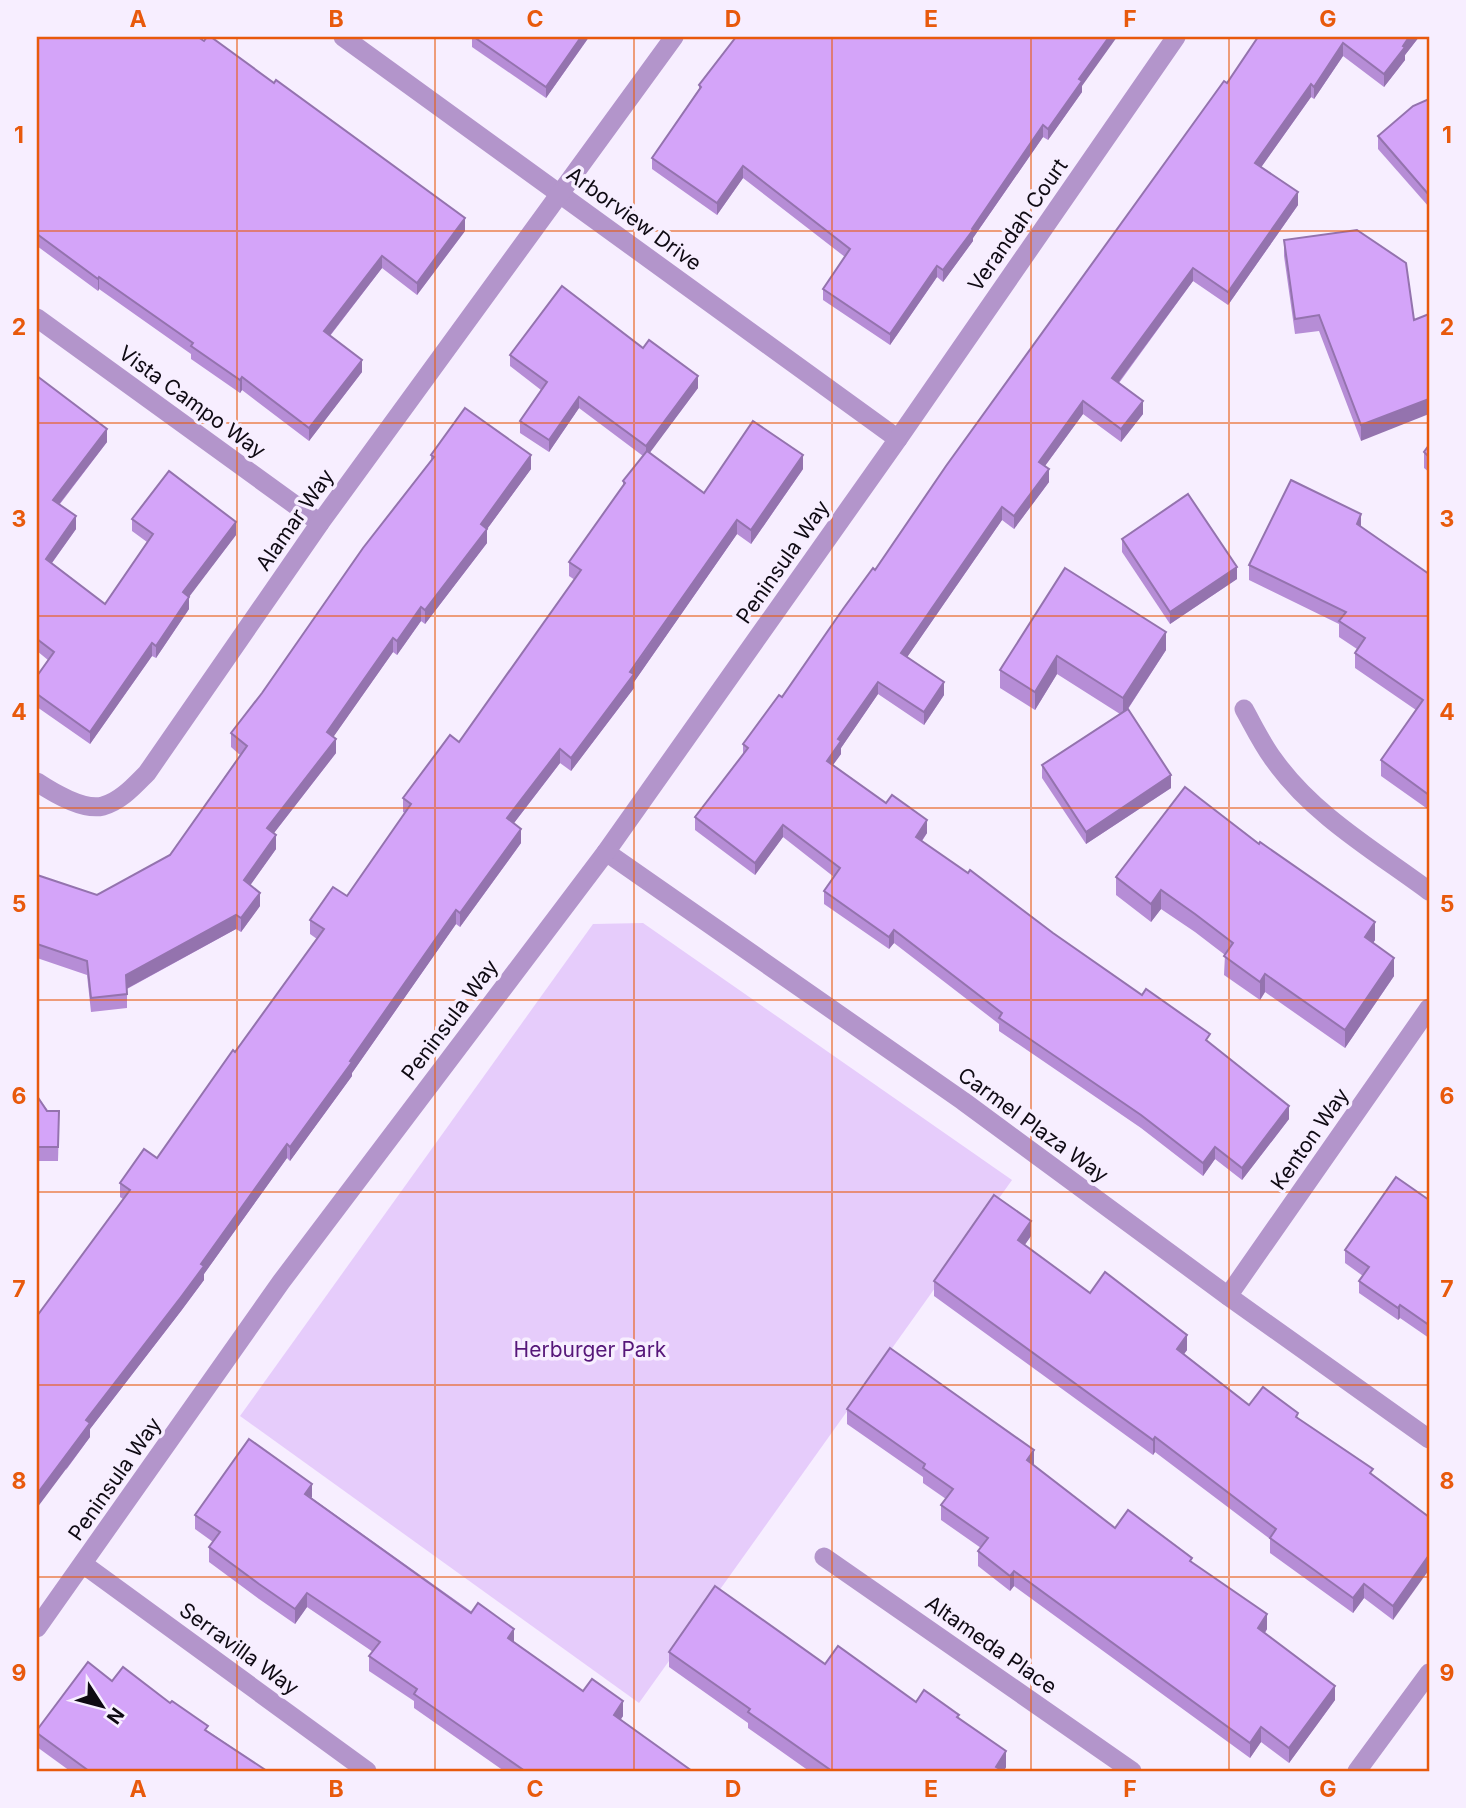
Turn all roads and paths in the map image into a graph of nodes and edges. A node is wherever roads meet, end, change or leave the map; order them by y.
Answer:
1 (343, 37) edge
2 (674, 37) edge
3 (1176, 37) edge
4 (562, 193) junction
5 (37, 318) edge
6 (898, 439) junction
7 (320, 523) junction
8 (1244, 709) dead end
9 (37, 782) edge
10 (606, 852) junction
11 (1429, 891) edge
12 (1429, 1008) edge
13 (1228, 1296) junction
14 (1429, 1439) edge
15 (824, 1557) dead end
16 (83, 1564) junction
17 (37, 1628) edge
18 (1429, 1673) edge
19 (368, 1771) edge
20 (1132, 1771) edge
21 (1357, 1771) edge

1 - 4 street, Arborview Drive
2 - 4 street, Alamar Way
3 - 6 street, Verandah Court
4 - 6 street, Arborview Drive
4 - 7 street, Alamar Way
5 - 7 street, Vista Campo Way
6 - 10 street, Peninsula Way
7 - 9 street, Alamar Way
8 - 11 street
10 - 13 street, Carmel Plaza Way
10 - 16 street, Peninsula Way
12 - 13 street, Kenton Way
13 - 14 street, Carmel Plaza Way
15 - 20 street, Altameda Place
16 - 17 street, Peninsula Way
16 - 19 street, Serravilla Way
18 - 21 street

